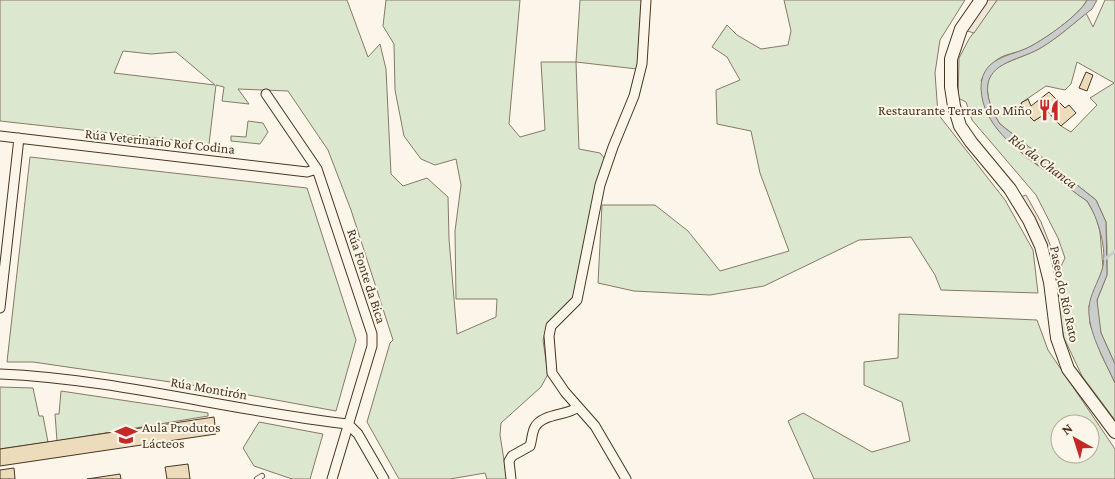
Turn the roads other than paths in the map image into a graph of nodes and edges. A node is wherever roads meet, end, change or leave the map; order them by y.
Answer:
1 (646, 0) edge
2 (981, 0) edge
3 (266, 94) dead end
4 (0, 136) edge
5 (19, 138) junction
6 (317, 169) junction
7 (0, 308) edge
8 (0, 374) edge
9 (578, 407) junction
10 (348, 424) junction
11 (1115, 432) edge
12 (262, 476) dead end
13 (256, 479) edge
14 (332, 479) edge
15 (384, 479) edge
16 (510, 479) edge
17 (626, 479) edge

1 - 9 street
2 - 11 street, Paseo do Río Rato
3 - 6 street, Rúa Fonte da Bica
4 - 5 street, Rúa Veterinario Rof Codina
5 - 6 street, Rúa Veterinario Rof Codina
5 - 7 street
6 - 10 street, Rúa Fonte da Bica
8 - 10 street, Rúa Montirón
9 - 16 street
9 - 17 street
10 - 14 street, Rúa Fonte da Bica
10 - 15 street
12 - 13 lane

